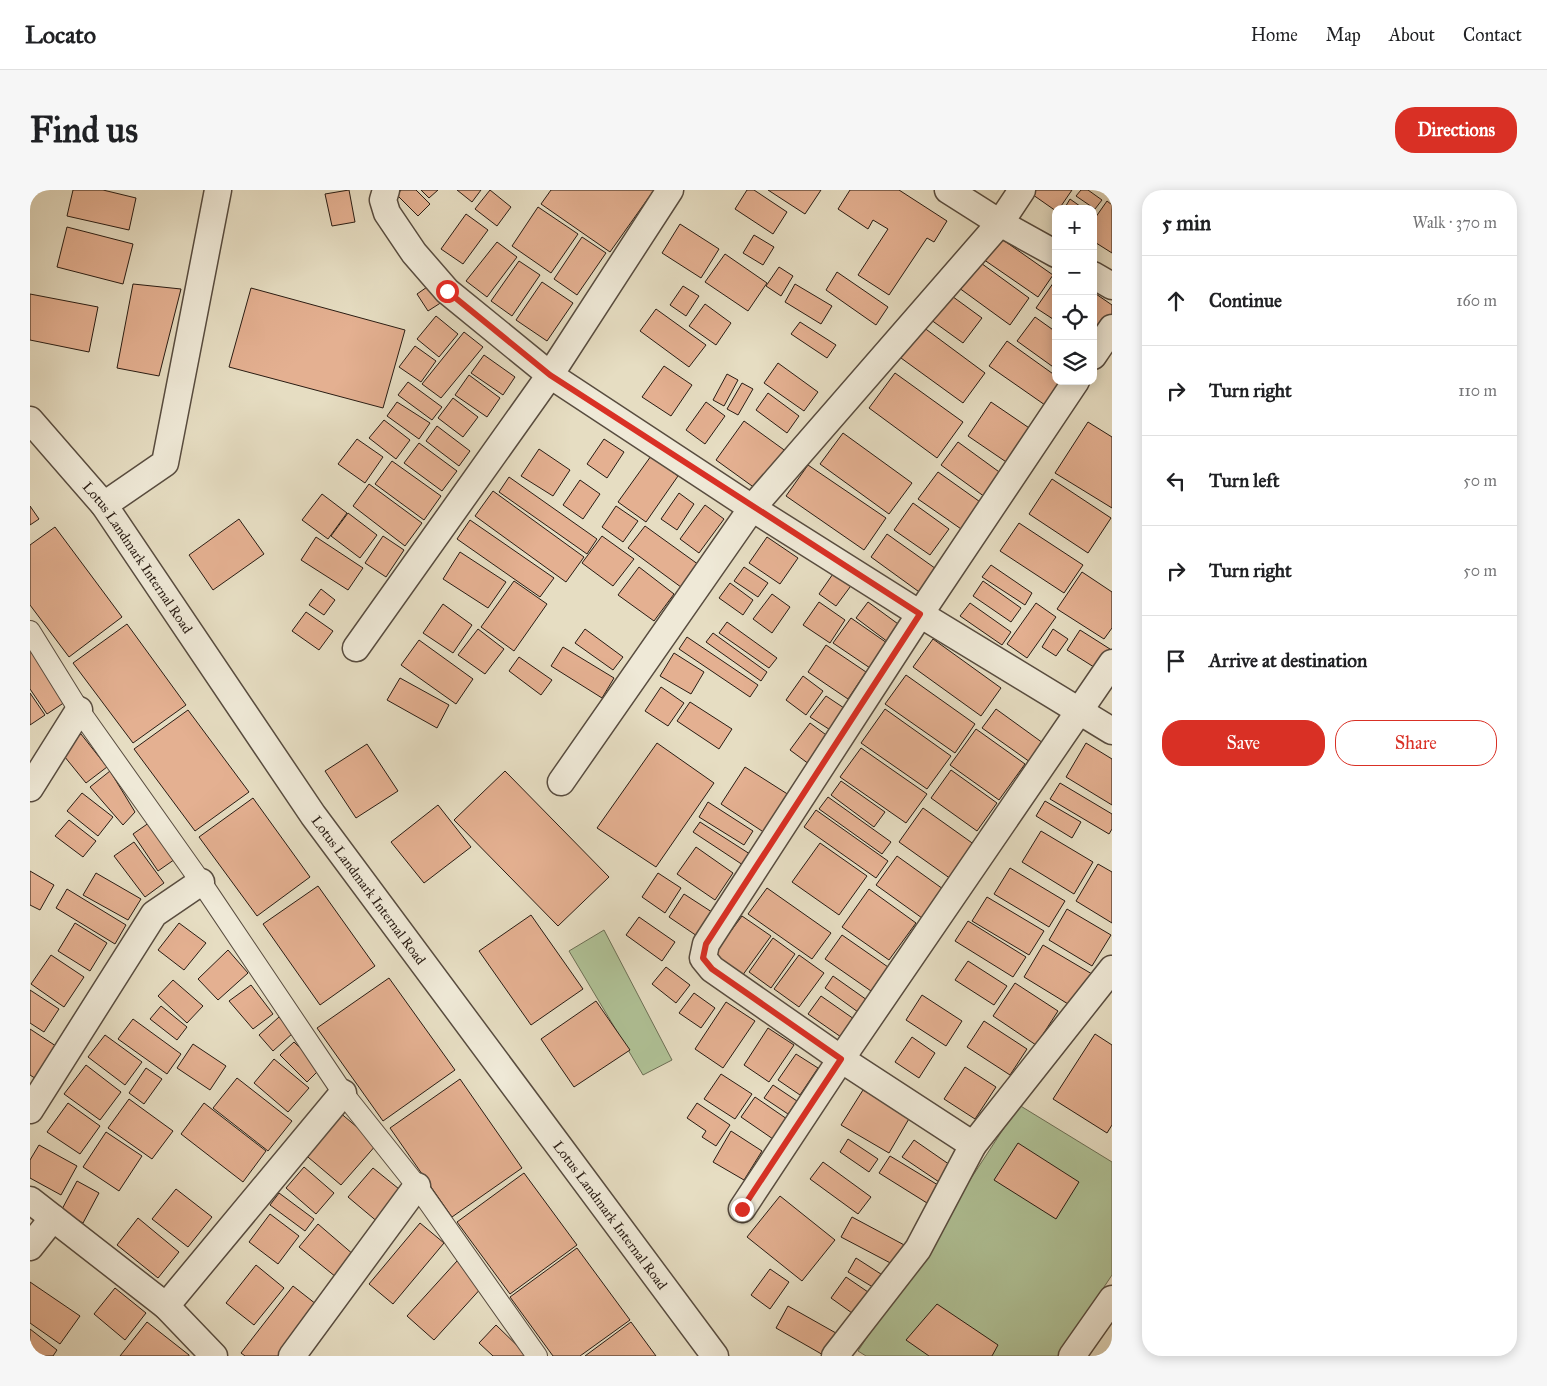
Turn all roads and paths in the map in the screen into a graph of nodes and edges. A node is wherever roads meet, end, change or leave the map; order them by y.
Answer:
1 (218, 190) edge
2 (386, 190) edge
3 (670, 190) edge
4 (948, 190) edge
5 (1022, 190) edge
6 (1000, 223) junction
7 (1052, 252) edge
8 (1097, 277) edge
9 (1112, 286) edge
10 (1112, 328) edge
11 (1097, 350) edge
12 (550, 375) junction
13 (1073, 385) edge
14 (30, 420) edge
15 (104, 505) junction
16 (752, 508) junction
17 (920, 614) junction
18 (30, 631) edge
19 (356, 648) dead end
20 (1112, 663) edge
21 (79, 710) junction
22 (1080, 711) junction
23 (1112, 732) edge
24 (561, 782) dead end
25 (30, 788) edge
26 (201, 882) junction
27 (1112, 969) edge
28 (841, 1059) junction
29 (343, 1093) junction
30 (30, 1110) edge
31 (972, 1145) junction
32 (417, 1186) junction
33 (30, 1200) edge
34 (742, 1209) dead end
35 (53, 1218) junction
36 (30, 1247) edge
37 (1112, 1299) edge
38 (166, 1306) junction
39 (214, 1356) edge
40 (292, 1356) edge
41 (537, 1356) edge
42 (715, 1356) edge
43 (835, 1356) edge
44 (1072, 1356) edge

1 - 15 street
2 - 12 street
3 - 12 street
4 - 6 street
5 - 6 street
6 - 7 street
6 - 16 street
8 - 9 street
10 - 11 street
12 - 16 street
12 - 19 street
13 - 17 street
14 - 15 street, Lotus Landmark Internal Road
15 - 42 street, Lotus Landmark Internal Road
16 - 17 street
16 - 24 street
17 - 22 street
17 - 28 street
18 - 21 street
20 - 22 street
21 - 25 street
21 - 26 street
22 - 23 street
22 - 28 street
26 - 29 street
26 - 30 street
27 - 31 street
28 - 31 street
28 - 34 street
29 - 32 street
29 - 38 street
31 - 43 street
32 - 40 street
32 - 41 street
33 - 35 street
35 - 36 street
35 - 38 street
37 - 44 street
38 - 39 street

